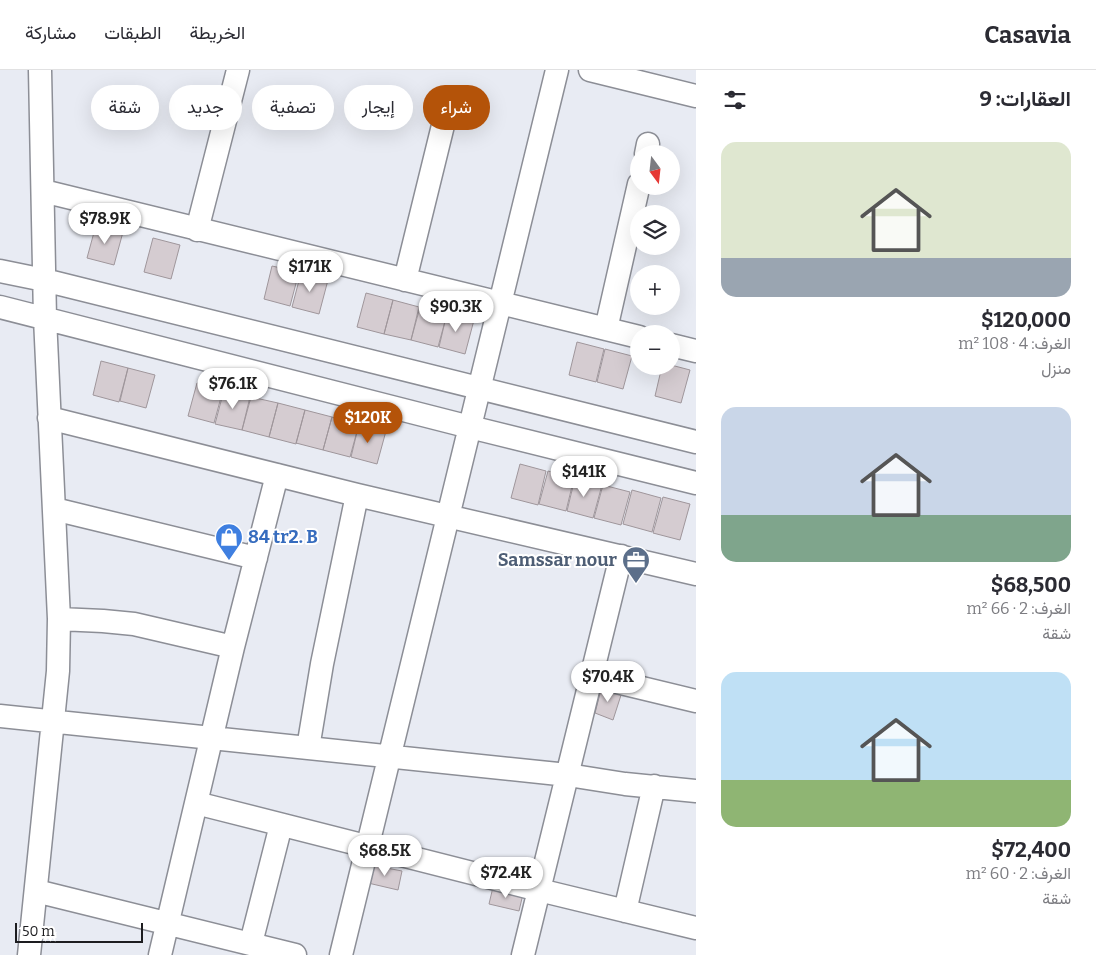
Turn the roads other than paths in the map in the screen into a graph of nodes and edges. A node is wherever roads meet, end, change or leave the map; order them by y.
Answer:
1 (40, 70) edge
2 (238, 70) edge
3 (557, 70) edge
4 (590, 70) edge
5 (696, 96) edge
6 (442, 130) edge
7 (43, 192) junction
8 (636, 195) edge
9 (197, 230) junction
10 (0, 271) edge
11 (44, 280) junction
12 (405, 280) junction
13 (500, 304) junction
14 (0, 307) edge
15 (45, 318) junction
16 (606, 329) junction
17 (630, 335) edge
18 (680, 347) edge
19 (696, 351) edge
20 (480, 389) junction
21 (49, 418) junction
22 (470, 427) junction
23 (696, 442) edge
24 (277, 475) junction
25 (696, 482) edge
26 (357, 495) junction
27 (54, 509) junction
28 (448, 515) junction
29 (622, 556) junction
30 (256, 558) junction
31 (696, 574) edge
32 (59, 619) junction
33 (233, 647) junction
34 (592, 676) junction
35 (696, 701) edge
36 (0, 716) edge
37 (52, 722) junction
38 (212, 738) junction
39 (308, 748) junction
40 (389, 756) junction
41 (568, 775) junction
42 (654, 786) junction
43 (696, 791) edge
44 (196, 803) junction
45 (281, 825) junction
46 (367, 847) junction
47 (539, 890) junction
48 (36, 891) junction
49 (625, 911) junction
50 (167, 922) junction
51 (696, 928) edge
52 (251, 944) junction
53 (30, 955) edge
54 (160, 955) edge
55 (295, 955) edge
56 (340, 955) edge
57 (524, 955) edge

1 - 7 street
2 - 9 street
3 - 13 street
4 - 5 street
6 - 12 street
7 - 9 street
7 - 11 street
8 - 16 street
9 - 12 street
10 - 11 street
11 - 15 street
11 - 20 street
12 - 13 street
13 - 16 street
13 - 20 street
14 - 15 street
15 - 21 street
15 - 22 street
16 - 17 street
18 - 19 street
20 - 22 street
20 - 23 street
21 - 24 street
21 - 27 street
22 - 25 street
22 - 28 street
24 - 26 street
24 - 30 street
26 - 28 street
26 - 39 street
27 - 30 street
27 - 32 street
28 - 29 street
28 - 40 street
29 - 31 street
29 - 34 street
30 - 33 street
32 - 33 street
32 - 37 street
33 - 38 street
34 - 35 street
34 - 41 street
36 - 37 street
37 - 38 street
37 - 48 street
38 - 39 street
38 - 44 street
39 - 40 street
40 - 41 street
40 - 46 street
41 - 42 street
41 - 47 street
42 - 43 street
42 - 49 street
44 - 45 street
44 - 50 street
45 - 46 street
45 - 52 street
46 - 47 street
46 - 56 street
47 - 49 street
47 - 57 street
48 - 50 street
48 - 53 street
49 - 51 street
50 - 52 street
50 - 54 street
52 - 55 street

